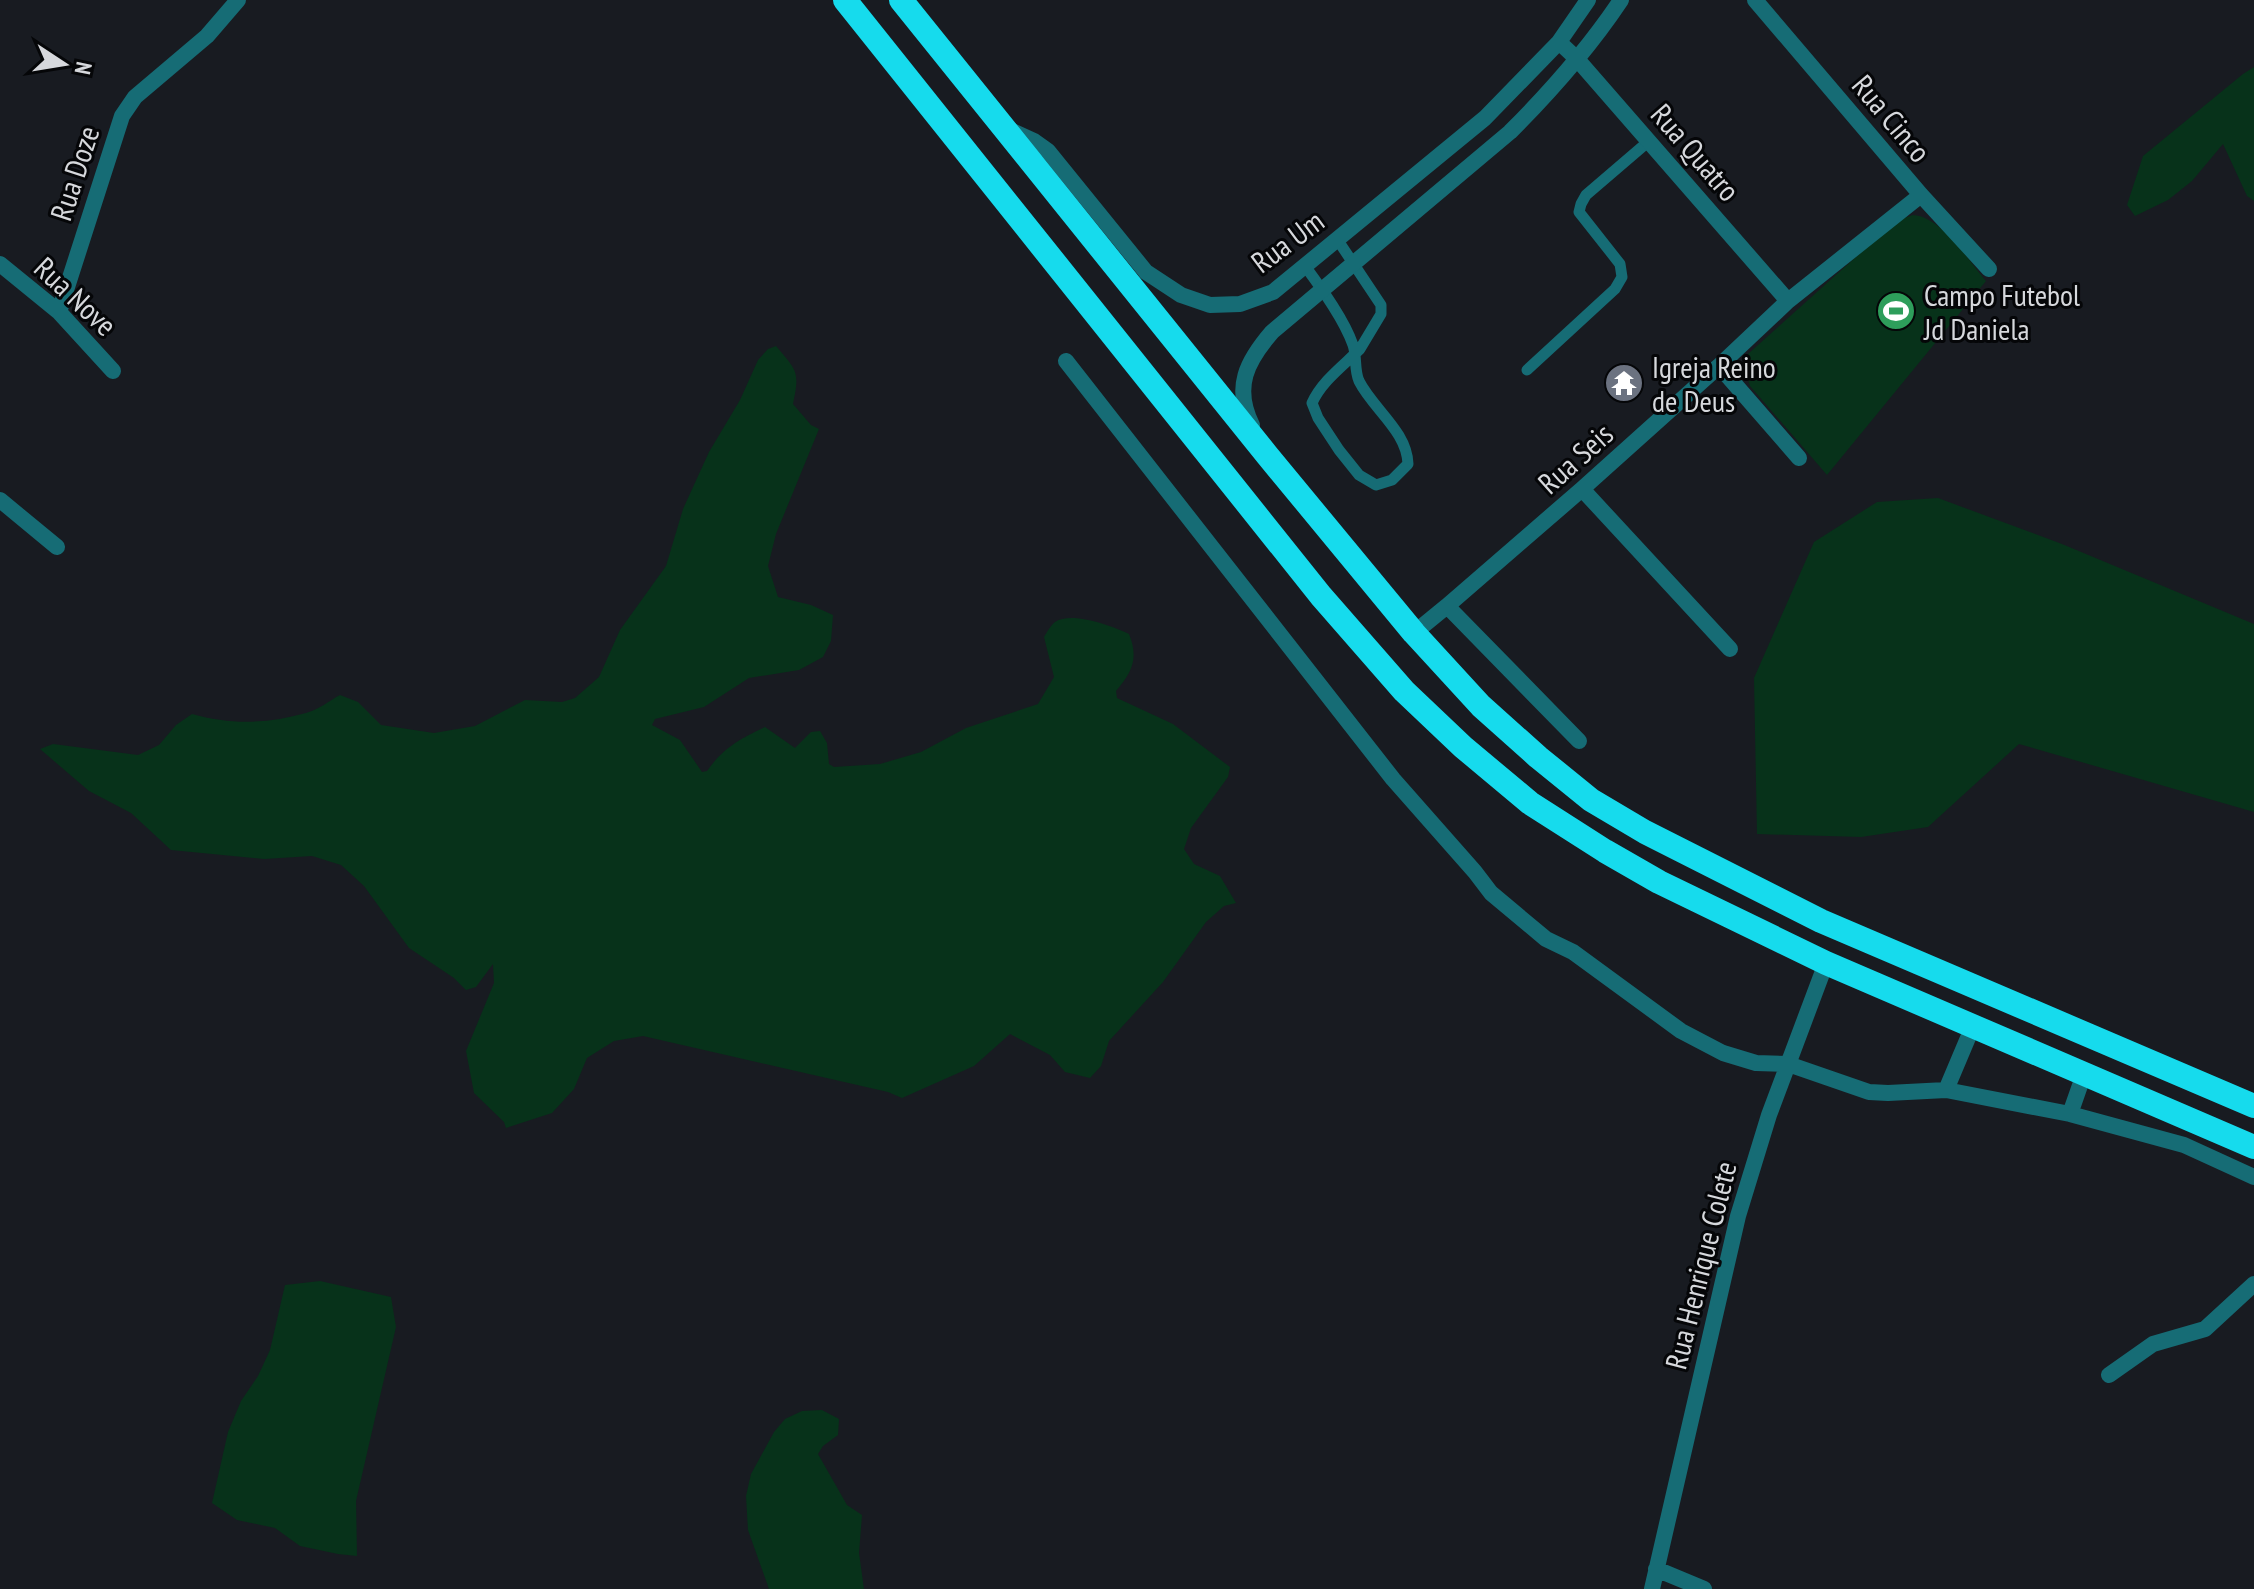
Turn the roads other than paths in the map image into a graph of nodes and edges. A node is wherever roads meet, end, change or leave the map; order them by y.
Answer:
1 (238, 0) edge
2 (845, 0) edge
3 (901, 0) edge
4 (1588, 0) edge
5 (1621, 0) edge
6 (1755, 0) edge
7 (1559, 42) junction
8 (1577, 59) junction
9 (1001, 125) junction
10 (1649, 141) junction
11 (1921, 195) junction
12 (1337, 239) junction
13 (0, 264) edge
14 (1354, 264) junction
15 (1305, 266) junction
16 (1989, 269) dead end
17 (1322, 290) junction
18 (1788, 301) junction
19 (59, 312) junction
20 (1356, 353) junction
21 (1066, 361) dead end
22 (1719, 366) junction
23 (1527, 370) dead end
24 (113, 371) dead end
25 (1267, 455) junction
26 (1799, 458) dead end
27 (1582, 489) junction
28 (0, 500) edge
29 (57, 547) dead end
30 (1447, 606) junction
31 (1414, 633) junction
32 (1730, 649) dead end
33 (1579, 741) dead end
34 (1826, 963) junction
35 (1973, 1026) junction
36 (1788, 1064) junction
37 (2084, 1074) junction
38 (1946, 1090) junction
39 (2254, 1106) edge
40 (2070, 1114) junction
41 (2254, 1147) edge
42 (2254, 1177) edge
43 (2254, 1284) edge
44 (2109, 1375) dead end
45 (1656, 1569) junction
46 (1652, 1589) edge
47 (1704, 1589) edge

1 - 19 street, Rua Doze
2 - 34 highway
3 - 9 highway
4 - 7 street, Rua Um
5 - 8 street
6 - 11 street, Rua Cinco
7 - 8 street, Rua Quatro
7 - 12 street, Rua Um
8 - 10 street, Rua Quatro
8 - 14 street
9 - 15 street, Rua Um
9 - 25 highway
10 - 18 street, Rua Quatro
10 - 23 lane
11 - 16 street, Rua Cinco
11 - 18 street, Rua Seis
12 - 14 lane
12 - 15 street, Rua Um
13 - 19 street, Rua Nove
14 - 17 street
14 - 20 lane
15 - 17 lane
17 - 20 lane
17 - 25 street
18 - 22 street, Rua Seis
19 - 24 street, Rua Nove
20 - 20 lane
21 - 36 street
22 - 26 street
22 - 27 street, Rua Seis
25 - 31 highway
27 - 30 street, Rua Seis
27 - 32 street
28 - 29 street
30 - 31 street, Rua Seis
30 - 33 street
31 - 39 highway
34 - 35 highway
34 - 36 street, Rua Henrique Colete
35 - 37 highway
35 - 38 street
36 - 38 street
36 - 45 street, Rua Henrique Colete
37 - 40 street
37 - 41 highway
38 - 40 street
40 - 42 street
43 - 44 street
45 - 46 street, Rua Henrique Colete
45 - 47 street

